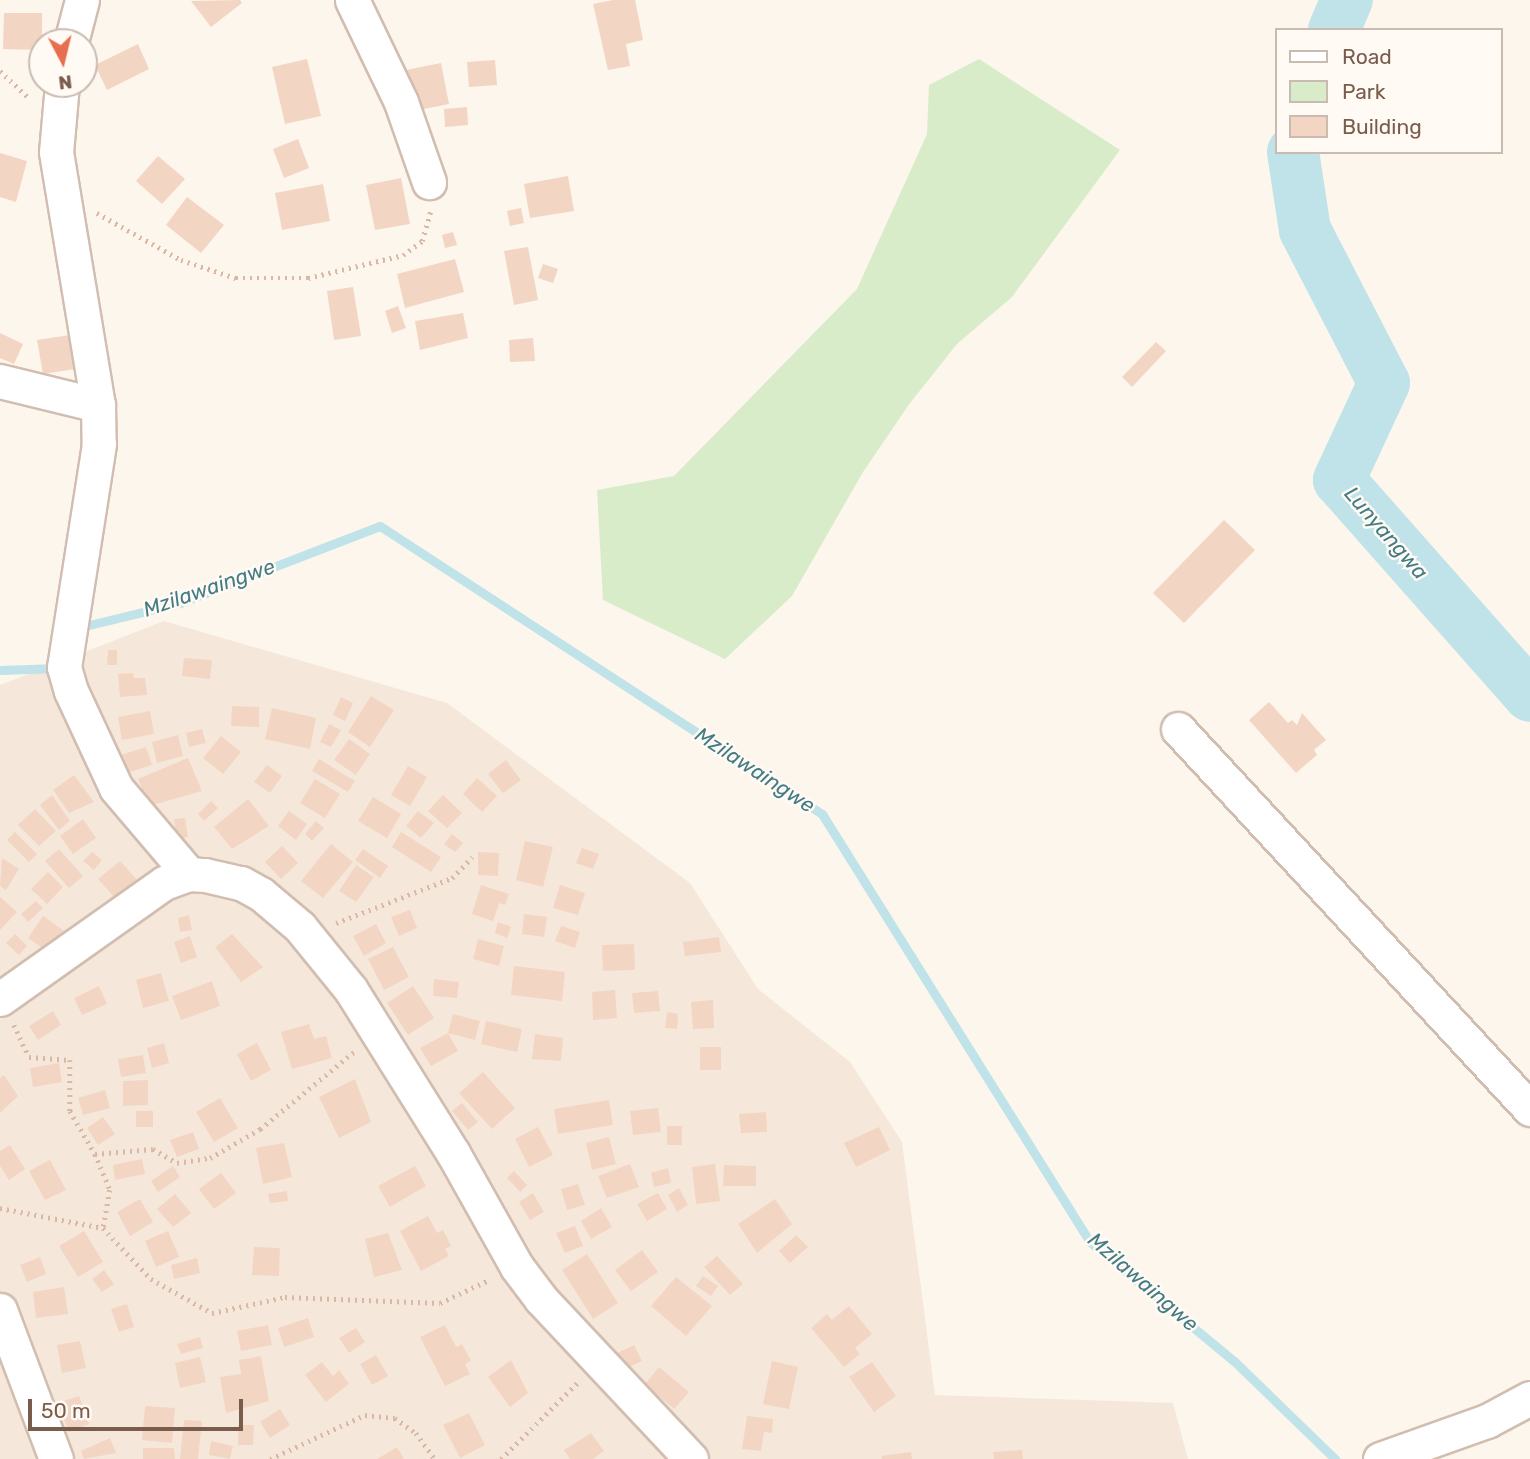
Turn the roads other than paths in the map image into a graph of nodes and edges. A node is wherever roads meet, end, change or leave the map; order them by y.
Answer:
1 (82, 0) edge
2 (352, 0) edge
3 (75, 28) edge
4 (61, 98) edge
5 (429, 182) road end
6 (0, 381) edge
7 (98, 405) junction
8 (1178, 729) dead end
9 (189, 874) junction
10 (1, 999) edge
11 (1530, 1109) edge
12 (0, 1310) edge
13 (1530, 1398) edge
14 (56, 1459) edge
15 (691, 1459) edge
16 (1380, 1459) edge

1 - 3 street
2 - 5 street
4 - 7 street
6 - 7 street
7 - 9 street
8 - 11 street
9 - 10 street
9 - 15 street
12 - 14 street
13 - 16 street

